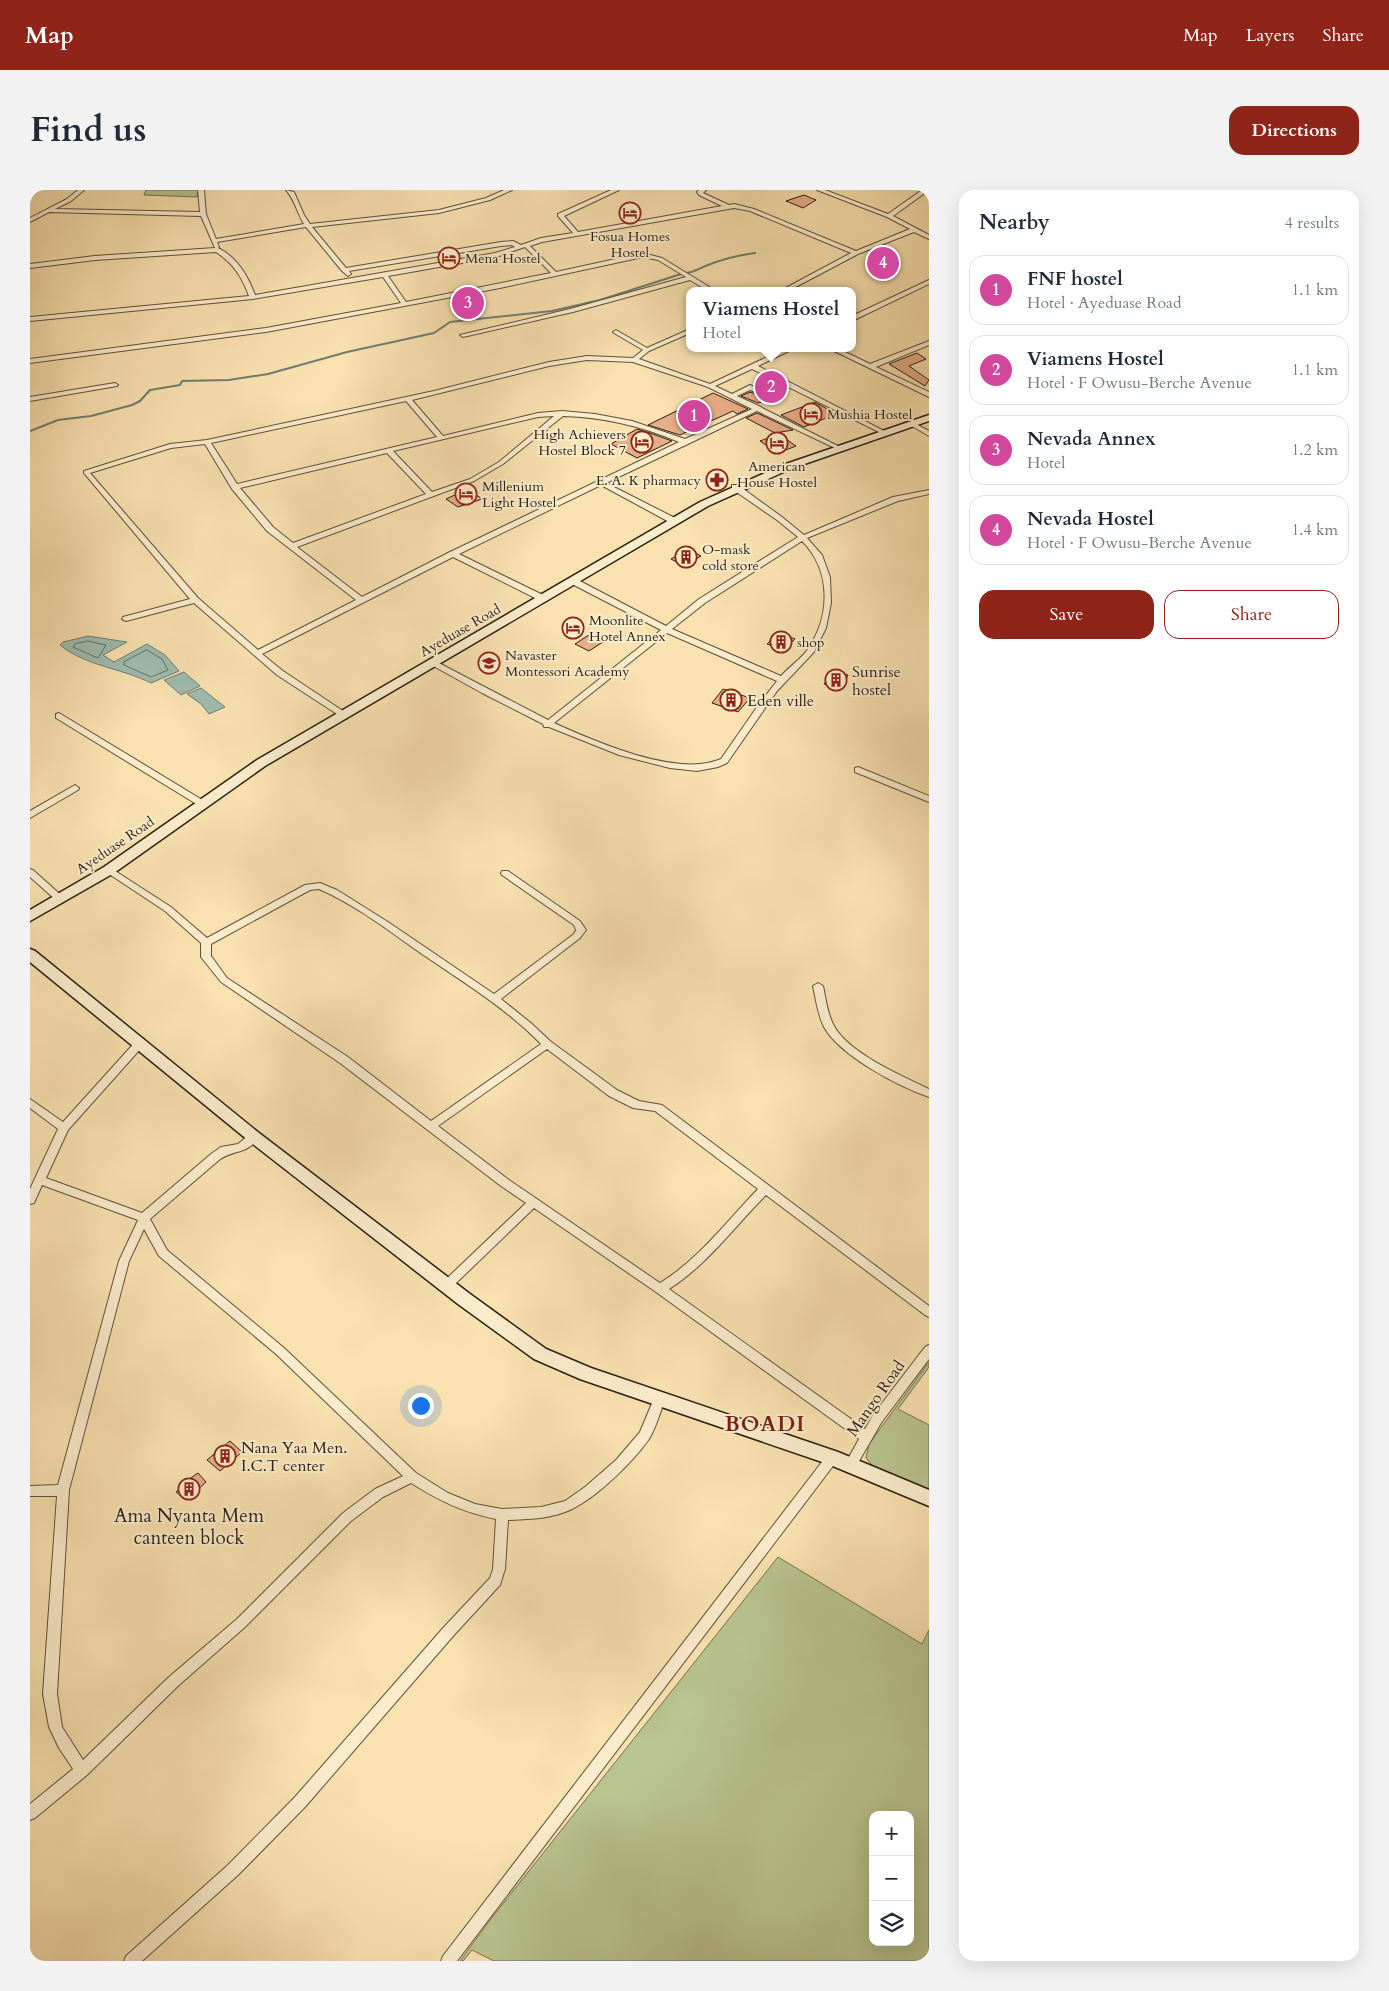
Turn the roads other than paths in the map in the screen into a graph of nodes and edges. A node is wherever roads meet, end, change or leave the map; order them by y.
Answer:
1 (81, 190) edge
2 (201, 190) edge
3 (290, 190) edge
4 (616, 190) edge
5 (703, 190) edge
6 (820, 190) edge
7 (926, 190) edge
8 (505, 191) edge
9 (728, 207) junction
10 (50, 211) junction
11 (203, 214) junction
12 (889, 216) junction
13 (30, 220) edge
14 (310, 225) junction
15 (913, 230) junction
16 (577, 234) junction
17 (929, 237) edge
18 (214, 241) junction
19 (523, 246) junction
20 (217, 250) junction
21 (856, 252) junction
22 (30, 266) edge
23 (344, 270) junction
24 (555, 274) junction
25 (384, 275) junction
26 (690, 278) junction
27 (353, 281) junction
28 (929, 282) edge
29 (706, 287) edge
30 (790, 287) edge
31 (252, 296) junction
32 (405, 304) junction
33 (30, 318) edge
34 (856, 318) edge
35 (616, 332) dead end
36 (686, 333) edge
37 (463, 335) dead end
38 (929, 343) edge
39 (647, 350) junction
40 (783, 352) edge
41 (840, 352) edge
42 (634, 360) junction
43 (30, 361) edge
44 (752, 366) junction
45 (872, 366) junction
46 (115, 385) dead end
47 (710, 386) junction
48 (763, 389) dead end
49 (929, 395) edge
50 (733, 396) junction
51 (30, 399) edge
52 (408, 399) junction
53 (759, 408) junction
54 (563, 412) junction
55 (929, 418) edge
56 (912, 424) junction
57 (885, 433) junction
58 (929, 434) edge
59 (441, 438) junction
60 (207, 442) junction
61 (685, 442) junction
62 (839, 448) junction
63 (388, 450) junction
64 (602, 483) junction
65 (235, 487) junction
66 (735, 487) junction
67 (929, 492) edge
68 (431, 495) junction
69 (674, 521) junction
70 (802, 538) junction
71 (292, 546) junction
72 (453, 554) junction
73 (573, 581) junction
74 (544, 599) junction
75 (195, 600) junction
76 (360, 600) junction
77 (126, 618) dead end
78 (666, 629) junction
79 (256, 654) junction
80 (432, 664) junction
81 (782, 680) junction
82 (59, 716) dead end
83 (343, 716) junction
84 (547, 725) junction
85 (858, 770) dead end
86 (76, 788) dead end
87 (929, 799) edge
88 (201, 804) junction
89 (30, 814) edge
90 (109, 870) junction
91 (30, 872) edge
92 (505, 873) dead end
93 (60, 899) junction
94 (30, 916) edge
95 (206, 942) junction
96 (30, 954) edge
97 (818, 986) dead end
98 (494, 999) junction
99 (140, 1043) junction
100 (547, 1044) junction
101 (929, 1093) edge
102 (30, 1103) edge
103 (431, 1126) junction
104 (64, 1128) junction
105 (254, 1137) junction
106 (39, 1180) junction
107 (765, 1189) junction
108 (30, 1200) edge
109 (533, 1203) junction
110 (144, 1218) junction
111 (447, 1285) junction
112 (660, 1289) junction
113 (929, 1312) edge
114 (929, 1350) edge
115 (659, 1400) junction
116 (866, 1437) junction
117 (832, 1458) junction
118 (850, 1466) junction
119 (412, 1477) junction
120 (63, 1490) junction
121 (30, 1491) edge
122 (929, 1498) edge
123 (502, 1514) junction
124 (82, 1770) junction
125 (30, 1813) edge
126 (131, 1961) edge
127 (448, 1961) edge

1 - 10 street
2 - 11 street
3 - 14 street
4 - 16 street
5 - 9 street
6 - 12 street
7 - 12 street
8 - 14 street
9 - 16 street
9 - 21 street
10 - 11 street
10 - 13 street
11 - 18 street
12 - 15 street
14 - 18 street
14 - 23 street
15 - 17 street
15 - 21 street
16 - 19 street
18 - 20 street
19 - 23 street
19 - 24 street
19 - 25 street
20 - 22 street
20 - 31 street
21 - 30 street
23 - 27 street
24 - 26 street
24 - 32 street
25 - 27 street
25 - 32 street
26 - 29 street
26 - 37 street
27 - 31 street
28 - 34 street
31 - 33 street
32 - 43 street
35 - 39 street
36 - 39 street
38 - 45 street
39 - 42 street
40 - 44 street
41 - 45 street
42 - 47 street
42 - 52 street
44 - 47 street
44 - 57 street
45 - 49 street
46 - 51 street
47 - 50 street
48 - 50 street
50 - 53 street
52 - 59 street
52 - 60 street
53 - 61 street
53 - 62 street
54 - 59 street
54 - 61 street
54 - 68 street
55 - 56 street, Ayeduase Road
56 - 57 street, Ayeduase Road
56 - 58 street
57 - 62 street, Ayeduase Road
59 - 63 street
60 - 65 street
60 - 75 street
61 - 64 street
62 - 66 street, Ayeduase Road
63 - 65 street
63 - 68 street
64 - 69 street
64 - 72 street
65 - 71 street
66 - 69 street, Ayeduase Road
66 - 70 street
67 - 70 street
68 - 71 street
69 - 73 street, Ayeduase Road
70 - 78 street
70 - 81 street
71 - 76 street
72 - 74 street
72 - 76 street
73 - 74 street, Ayeduase Road
73 - 78 street
74 - 80 street, Ayeduase Road
75 - 77 street
75 - 79 street
76 - 79 street
78 - 81 street
78 - 84 street
79 - 83 street
80 - 83 street, Ayeduase Road
80 - 84 street
81 - 84 street
82 - 88 street
83 - 88 street, Ayeduase Road
85 - 87 street
86 - 89 street
88 - 90 street, Ayeduase Road
90 - 93 street, Ayeduase Road
90 - 95 street
91 - 93 street
92 - 98 street
93 - 94 street, Ayeduase Road
95 - 98 street
95 - 103 street
96 - 99 street
97 - 101 street
98 - 100 street
99 - 104 street
99 - 105 street
100 - 103 street
100 - 107 street
102 - 104 street
103 - 109 street
104 - 106 street
105 - 110 street
105 - 111 street
106 - 108 street
106 - 110 street
107 - 112 street
107 - 113 street
109 - 111 street
109 - 112 street
110 - 119 street
110 - 120 street
111 - 115 street
112 - 116 street
114 - 116 street, Mango Road
115 - 117 street
115 - 123 street
116 - 118 street, Mango Road
117 - 118 street
117 - 127 street
118 - 122 street
119 - 123 street
119 - 124 street
120 - 121 street
120 - 124 street
123 - 126 street
124 - 125 street

